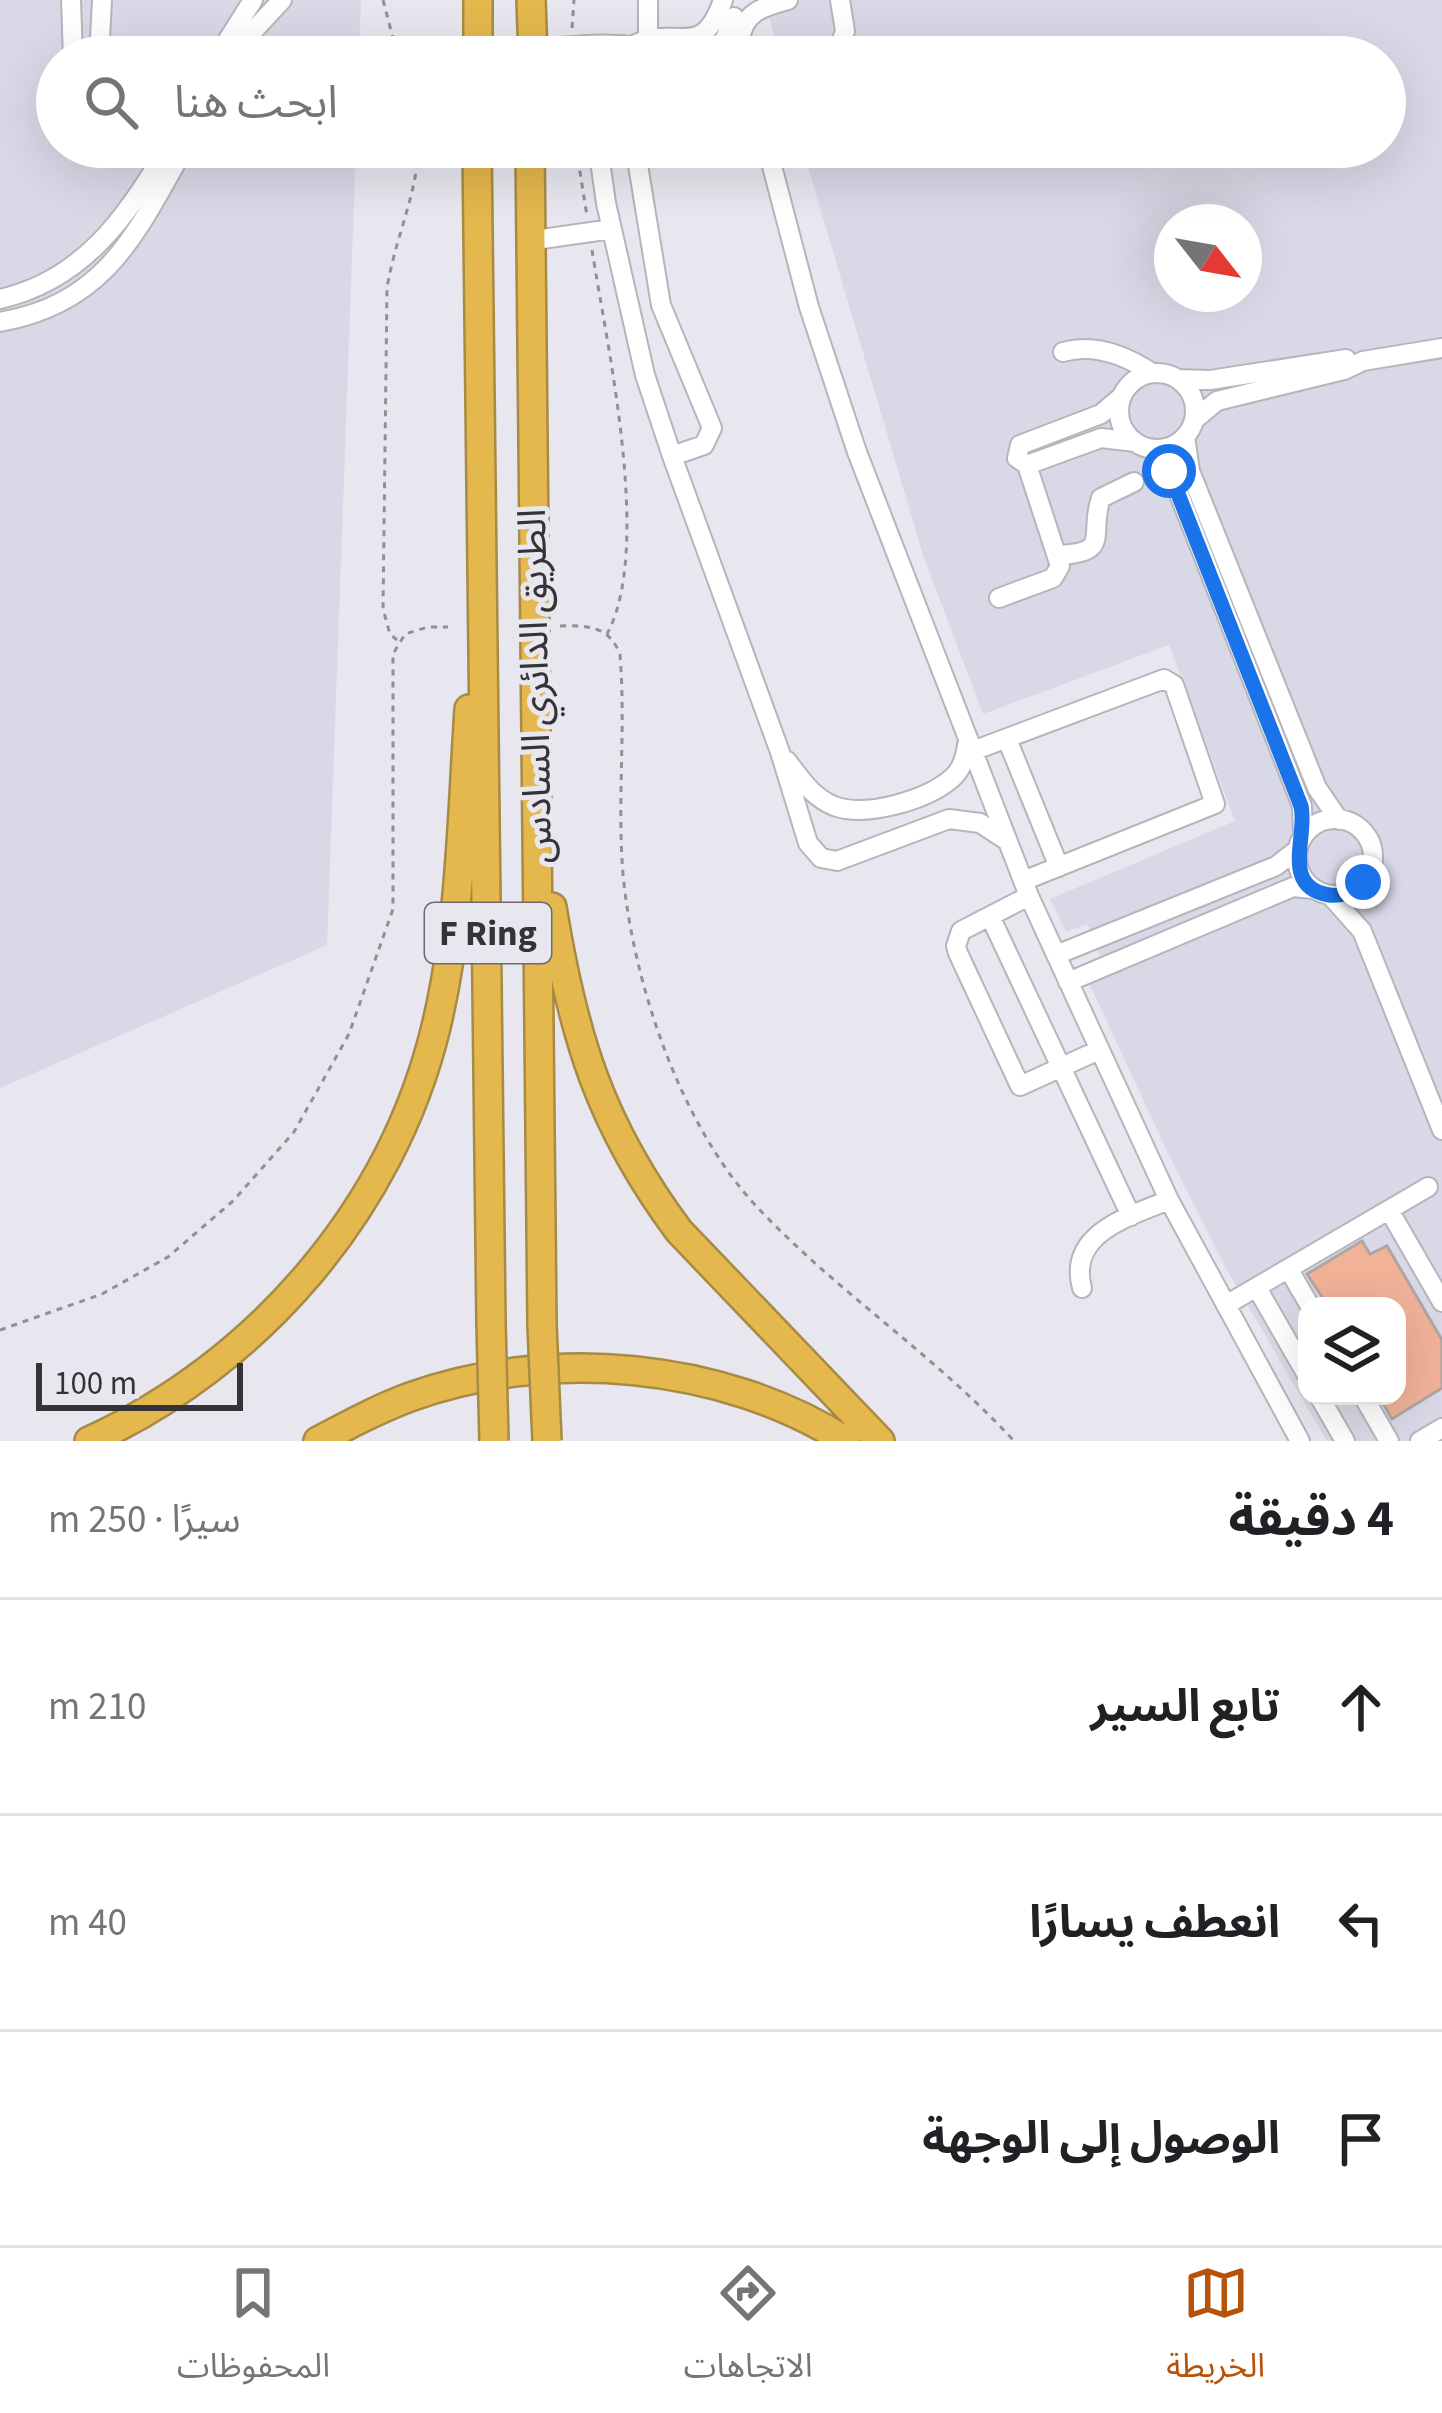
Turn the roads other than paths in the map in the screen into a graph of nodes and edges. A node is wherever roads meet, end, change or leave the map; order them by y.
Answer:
1 (71, 0) edge
2 (102, 0) edge
3 (253, 0) edge
4 (282, 0) edge
5 (478, 0) edge
6 (531, 0) edge
7 (648, 0) edge
8 (788, 0) edge
9 (840, 0) edge
10 (730, 6) edge
11 (72, 36) edge
12 (100, 36) edge
13 (230, 36) edge
14 (251, 36) edge
15 (478, 36) edge
16 (532, 36) edge
17 (641, 36) edge
18 (725, 36) edge
19 (738, 36) edge
20 (742, 36) edge
21 (843, 36) edge
22 (156, 168) edge
23 (159, 168) edge
24 (477, 168) edge
25 (530, 168) edge
26 (602, 168) edge
27 (638, 168) edge
28 (773, 168) edge
29 (613, 229) junction
30 (529, 241) junction
31 (0, 299) edge
32 (0, 322) edge
33 (1442, 348) edge
34 (1102, 350) junction
35 (1063, 352) dead end
36 (1363, 361) junction
37 (687, 366) junction
38 (1152, 373) junction
39 (646, 375) junction
40 (1178, 379) junction
41 (1122, 395) junction
42 (1190, 428) junction
43 (1144, 446) junction
44 (672, 456) junction
45 (1028, 465) junction
46 (1134, 482) dead end
47 (482, 543) junction
48 (1058, 555) junction
49 (999, 598) dead end
50 (1007, 739) junction
51 (969, 749) junction
52 (780, 752) junction
53 (1339, 820) junction
54 (539, 827) junction
55 (1006, 840) junction
56 (1300, 843) junction
57 (1059, 867) junction
58 (1363, 882) junction
59 (1026, 888) junction
60 (1322, 892) junction
61 (989, 916) junction
62 (1118, 930) junction
63 (1362, 931) junction
64 (1056, 956) junction
65 (1129, 957) junction
66 (1068, 982) junction
67 (1099, 1050) junction
68 (1061, 1067) junction
69 (1442, 1130) edge
70 (1428, 1187) dead end
71 (1168, 1200) junction
72 (1389, 1210) junction
73 (1131, 1216) junction
74 (1289, 1270) junction
75 (1082, 1288) dead end
76 (1257, 1288) junction
77 (1305, 1297) edge
78 (1442, 1303) edge
79 (1226, 1306) junction
80 (1298, 1360) edge
81 (1324, 1405) edge
82 (1368, 1405) edge
83 (1442, 1428) edge
84 (88, 1441) edge
85 (318, 1441) edge
86 (494, 1441) edge
87 (547, 1441) edge
88 (846, 1441) edge
89 (880, 1441) edge
90 (1300, 1441) edge
91 (1345, 1441) edge
92 (1389, 1441) edge
93 (1420, 1441) edge

1 - 11 street
2 - 12 street
3 - 13 street
4 - 14 street
5 - 15 highway
6 - 16 highway
7 - 17 street
8 - 20 street
9 - 21 street
10 - 18 street
10 - 19 street
22 - 31 street
23 - 32 street
24 - 47 highway, الطريق الدائري السادس / F Ring
25 - 30 highway, الطريق الدائري السادس / F Ring
26 - 29 street
27 - 37 street
28 - 51 street
29 - 30 street
29 - 39 street
30 - 54 highway, الطريق الدائري السادس / F Ring
33 - 36 street
34 - 35 street
34 - 38 street
34 - 41 street
36 - 40 street
36 - 42 street
37 - 39 street
37 - 44 street
38 - 40 street
38 - 41 street
39 - 44 street
40 - 42 street
41 - 43 street
41 - 45 street
42 - 43 street
42 - 53 street
43 - 45 street
43 - 56 street
44 - 52 street
45 - 48 street
46 - 48 street
47 - 84 highway
47 - 86 highway, الطريق الدائري السادس / F Ring, bridge
48 - 49 street
50 - 51 street
50 - 57 street
50 - 57 street
51 - 52 street
51 - 55 street
52 - 55 street
53 - 56 street
53 - 58 street
54 - 87 highway, الطريق الدائري السادس / F Ring, bridge
54 - 89 highway
55 - 59 street
56 - 60 street
56 - 62 street
57 - 59 street
58 - 60 street
58 - 63 street
59 - 61 street
59 - 64 street
60 - 63 street
60 - 65 street
61 - 68 street
61 - 68 street
62 - 64 street
62 - 65 street
63 - 69 street
64 - 66 street
65 - 66 street
66 - 67 street
67 - 68 street
67 - 71 street
68 - 73 street
70 - 72 street
71 - 73 street
71 - 79 street
72 - 74 street
72 - 78 street
73 - 75 street
74 - 76 street
74 - 77 street
76 - 79 street
76 - 80 street
79 - 90 street
81 - 91 street
82 - 92 street
83 - 93 street
85 - 88 highway

